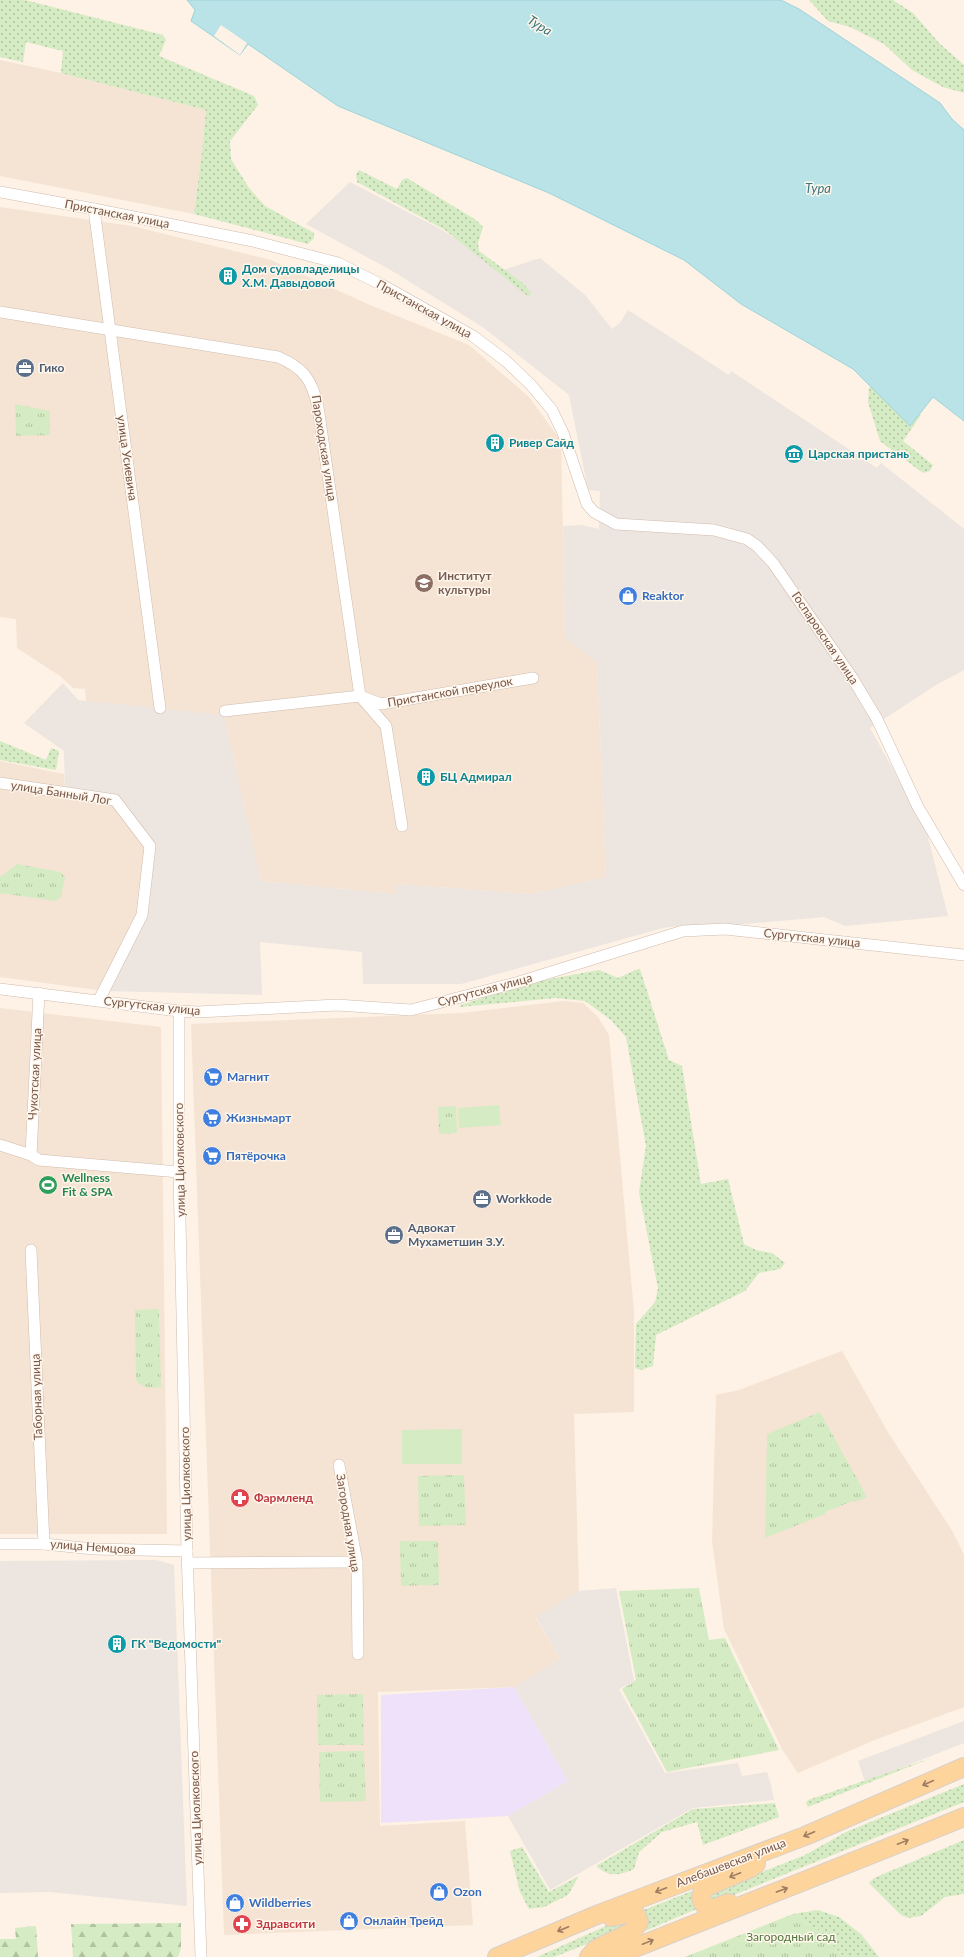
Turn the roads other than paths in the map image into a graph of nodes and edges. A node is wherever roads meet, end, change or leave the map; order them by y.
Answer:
1 (0, 192) edge
2 (94, 209) junction
3 (0, 312) edge
4 (110, 330) junction
5 (594, 512) joint
6 (533, 678) dead end
7 (360, 696) junction
8 (160, 708) dead end
9 (225, 711) dead end
10 (0, 783) edge
11 (402, 826) dead end
12 (964, 885) edge
13 (964, 955) edge
14 (0, 989) edge
15 (39, 993) junction
16 (99, 1000) junction
17 (179, 1011) junction
18 (0, 1145) edge
19 (31, 1155) junction
20 (179, 1172) junction
21 (31, 1250) dead end
22 (339, 1465) dead end
23 (0, 1544) edge
24 (44, 1544) junction
25 (187, 1550) junction
26 (357, 1562) junction
27 (187, 1563) junction
28 (358, 1654) dead end
29 (964, 1767) edge
30 (964, 1817) edge
31 (778, 1845) junction
32 (758, 1898) junction
33 (599, 1914) junction
34 (201, 1957) edge
35 (497, 1957) edge
36 (589, 1957) edge
37 (612, 1957) edge

1 - 2 street, Пристанская улица
2 - 4 street, улица Усиевича
2 - 5 street, Пристанская улица
3 - 4 street, Пароходская улица
4 - 7 street, Пароходская улица
4 - 8 street, улица Усиевича
5 - 12 street, Госпаровская улица
6 - 7 street, Пристанской переулок
7 - 9 street, Пристанской переулок
7 - 11 street
10 - 16 street, улица Банный Лог
13 - 17 street, Сургутская улица
14 - 15 street, Сургутская улица
15 - 16 street, Сургутская улица
15 - 19 street, Чукотская улица
16 - 17 street, Сургутская улица
17 - 20 street, улица Циолковского
18 - 19 street
19 - 20 street
20 - 25 street, улица Циолковского
21 - 24 street, Таборная улица
22 - 26 street, Загородная улица
23 - 24 street, улица Немцова
24 - 25 street, улица Немцова
25 - 27 street, улица Циолковского
26 - 27 street
26 - 28 street, Загородная улица
27 - 34 street, улица Циолковского
29 -> 31 main road, Алебашевская улица
32 -> 30 main road
31 -> 32 main road
31 -> 33 main road, Алебашевская улица
37 -> 32 main road
33 -> 35 main road, Алебашевская улица
33 - 36 main road

